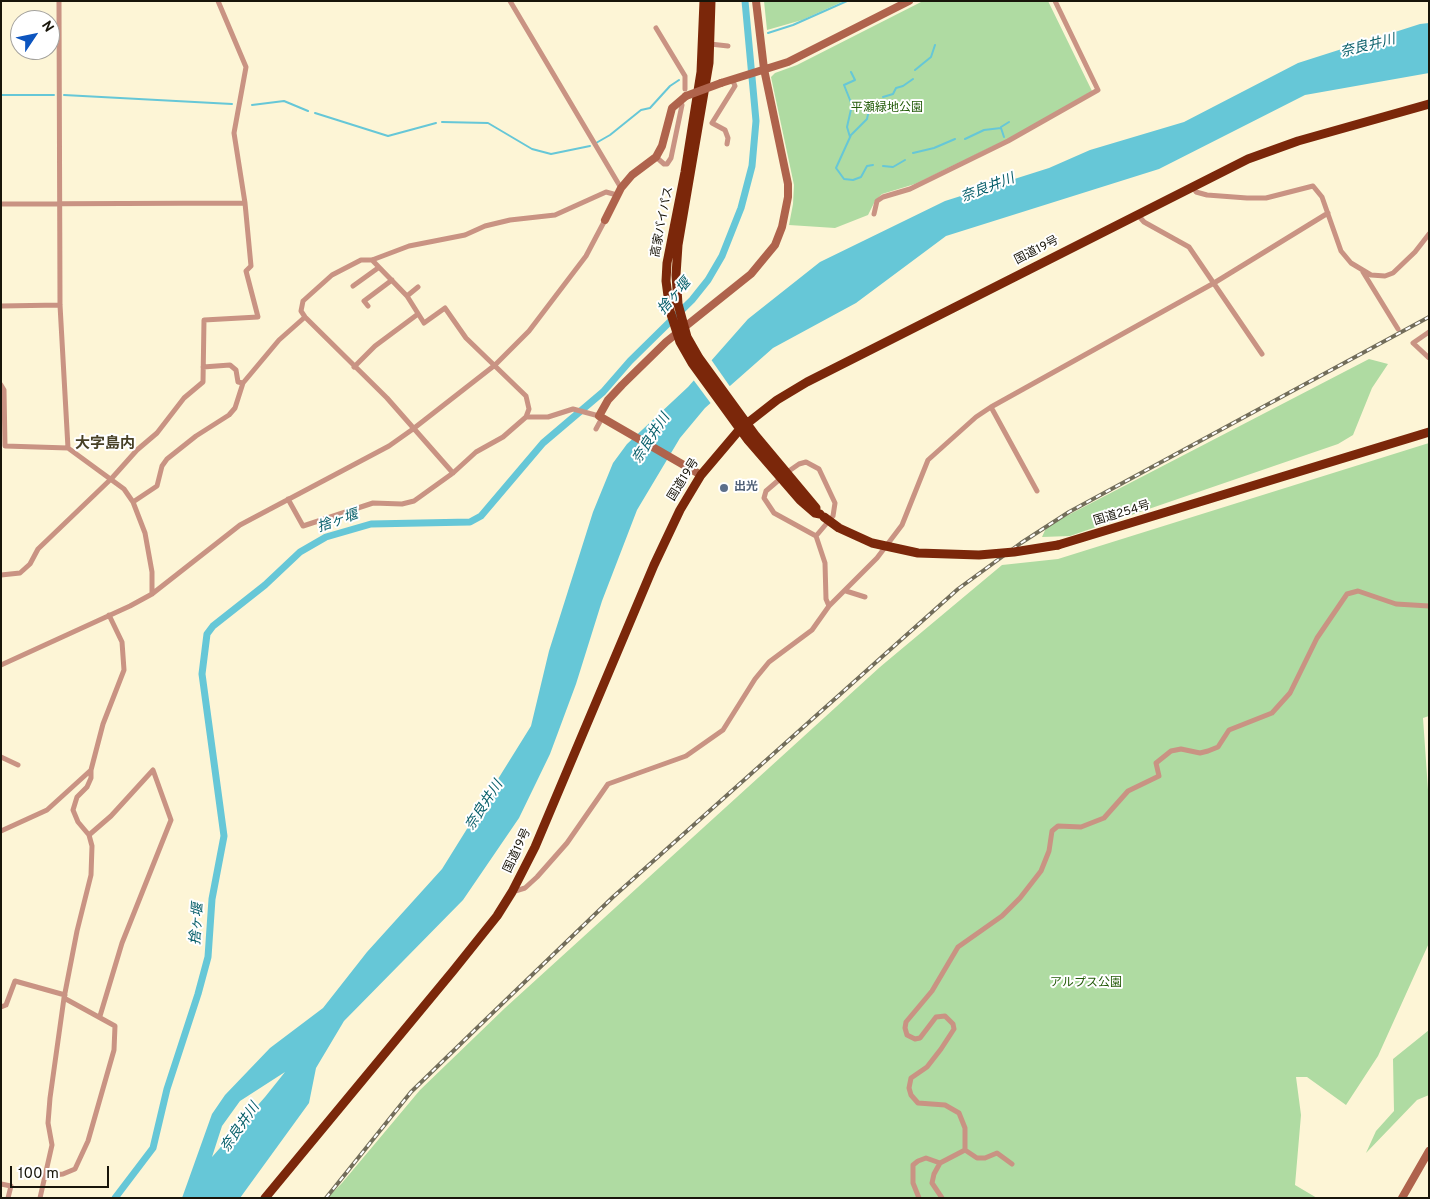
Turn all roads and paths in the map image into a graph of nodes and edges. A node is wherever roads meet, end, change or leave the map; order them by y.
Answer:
1 (59, 1) edge
2 (218, 1) edge
3 (510, 1) edge
4 (704, 1) edge
5 (712, 1) edge
6 (756, 1) edge
7 (909, 1) edge
8 (1054, 1) edge
9 (656, 28) dead end
10 (710, 44) junction
11 (728, 46) dead end
12 (761, 70) junction
13 (732, 79) junction
14 (686, 81) junction
15 (699, 83) junction
16 (686, 93) junction
17 (1429, 104) edge
18 (682, 105) dead end
19 (727, 144) dead end
20 (656, 157) junction
21 (1193, 186) junction
22 (619, 191) junction
23 (245, 203) junction
24 (1, 204) edge
25 (60, 204) junction
26 (1328, 213) junction
27 (874, 214) dead end
28 (1137, 214) junction
29 (605, 220) joint
30 (1429, 234) edge
31 (372, 260) junction
32 (378, 268) junction
33 (1362, 272) junction
34 (392, 280) junction
35 (1214, 283) junction
36 (352, 286) dead end
37 (418, 287) dead end
38 (407, 296) junction
39 (1, 305) edge
40 (60, 305) junction
41 (368, 306) dead end
42 (418, 314) junction
43 (305, 317) junction
44 (1398, 329) dead end
45 (681, 332) junction
46 (1429, 332) edge
47 (1262, 354) dead end
48 (1429, 358) edge
49 (495, 365) junction
50 (203, 367) junction
51 (354, 367) junction
52 (243, 383) junction
53 (1, 385) edge
54 (991, 407) junction
55 (526, 417) junction
56 (602, 418) junction
57 (743, 426) junction
58 (413, 429) junction
59 (596, 429) dead end
60 (1429, 432) edge
61 (68, 448) junction
62 (453, 473) junction
63 (701, 475) junction
64 (783, 476) junction
65 (112, 478) junction
66 (1037, 491) dead end
67 (288, 499) junction
68 (133, 502) junction
69 (816, 536) junction
70 (1, 575) edge
71 (846, 591) junction
72 (152, 594) junction
73 (865, 597) dead end
74 (829, 606) junction
75 (1429, 606) edge
76 (109, 615) junction
77 (1, 665) edge
78 (1, 757) edge
79 (18, 765) dead end
80 (91, 770) junction
81 (1, 831) edge
82 (89, 835) junction
83 (512, 892) junction
84 (65, 996) junction
85 (1, 1007) edge
86 (100, 1016) junction
87 (965, 1150) junction
88 (1429, 1151) edge
89 (940, 1162) junction
90 (1012, 1164) dead end
91 (46, 1176) junction
92 (1, 1184) edge
93 (8, 1198) edge
94 (40, 1198) edge
95 (264, 1198) edge
96 (919, 1198) edge
97 (942, 1198) edge
98 (1402, 1198) edge

1 - 25 street
2 - 23 street
3 - 22 street
4 - 15 highway, 高家バイパス
5 - 10 highway, 高家バイパス
6 - 12 street
7 - 12 street
8 - 27 street
9 - 14 street
10 - 11 street
10 - 45 highway, 高家バイパス
12 - 13 street
12 - 45 street
13 - 16 street, bridge
13 - 19 street
14 - 15 street
14 - 16 street
15 - 45 highway, 高家バイパス
16 - 20 street
17 - 21 highway, 国道19号
18 - 20 street
20 - 22 street
21 - 26 street
21 - 28 highway, 国道19号
22 - 29 street
22 - 31 street
23 - 25 street
23 - 50 street
24 - 25 street
25 - 40 street
26 - 33 street
26 - 35 street
28 - 35 street
28 - 57 highway, 国道19号
29 - 49 street
30 - 33 street
31 - 32 street
31 - 43 street
32 - 34 street
32 - 36 street
33 - 44 street
34 - 38 street
34 - 41 street
35 - 47 street
35 - 54 street
37 - 38 street
38 - 42 street
39 - 40 street
40 - 61 street
42 - 49 street
42 - 51 street
43 - 51 street
43 - 52 street
45 - 56 street
45 - 57 highway, 高家バイパス
46 - 48 street
49 - 55 street
49 - 58 street
50 - 52 street
50 - 65 street
51 - 58 street
52 - 68 street
53 - 61 street
54 - 66 street
54 - 71 street
55 - 56 street
55 - 62 street
56 - 59 street
56 - 63 street
57 - 63 highway, 国道19号
57 - 64 highway, 国道254号
58 - 62 street
58 - 67 street
60 - 64 highway, 国道254号, bridge
61 - 65 street
62 - 67 street
63 - 83 highway, 国道19号
64 - 69 street
64 - 69 street
65 - 68 street
65 - 70 street
67 - 72 street
68 - 72 street
69 - 74 street
71 - 73 street
71 - 74 street
72 - 76 street
74 - 83 street
75 - 87 street
76 - 77 street
76 - 80 street
78 - 79 street
80 - 81 street
80 - 82 street
82 - 84 street
82 - 86 street
83 - 95 highway, 国道19号
84 - 85 street
84 - 86 street
84 - 91 street
86 - 91 street
87 - 89 street
87 - 90 street
88 - 98 street
89 - 96 street
89 - 97 street
91 - 94 street
92 - 93 street

